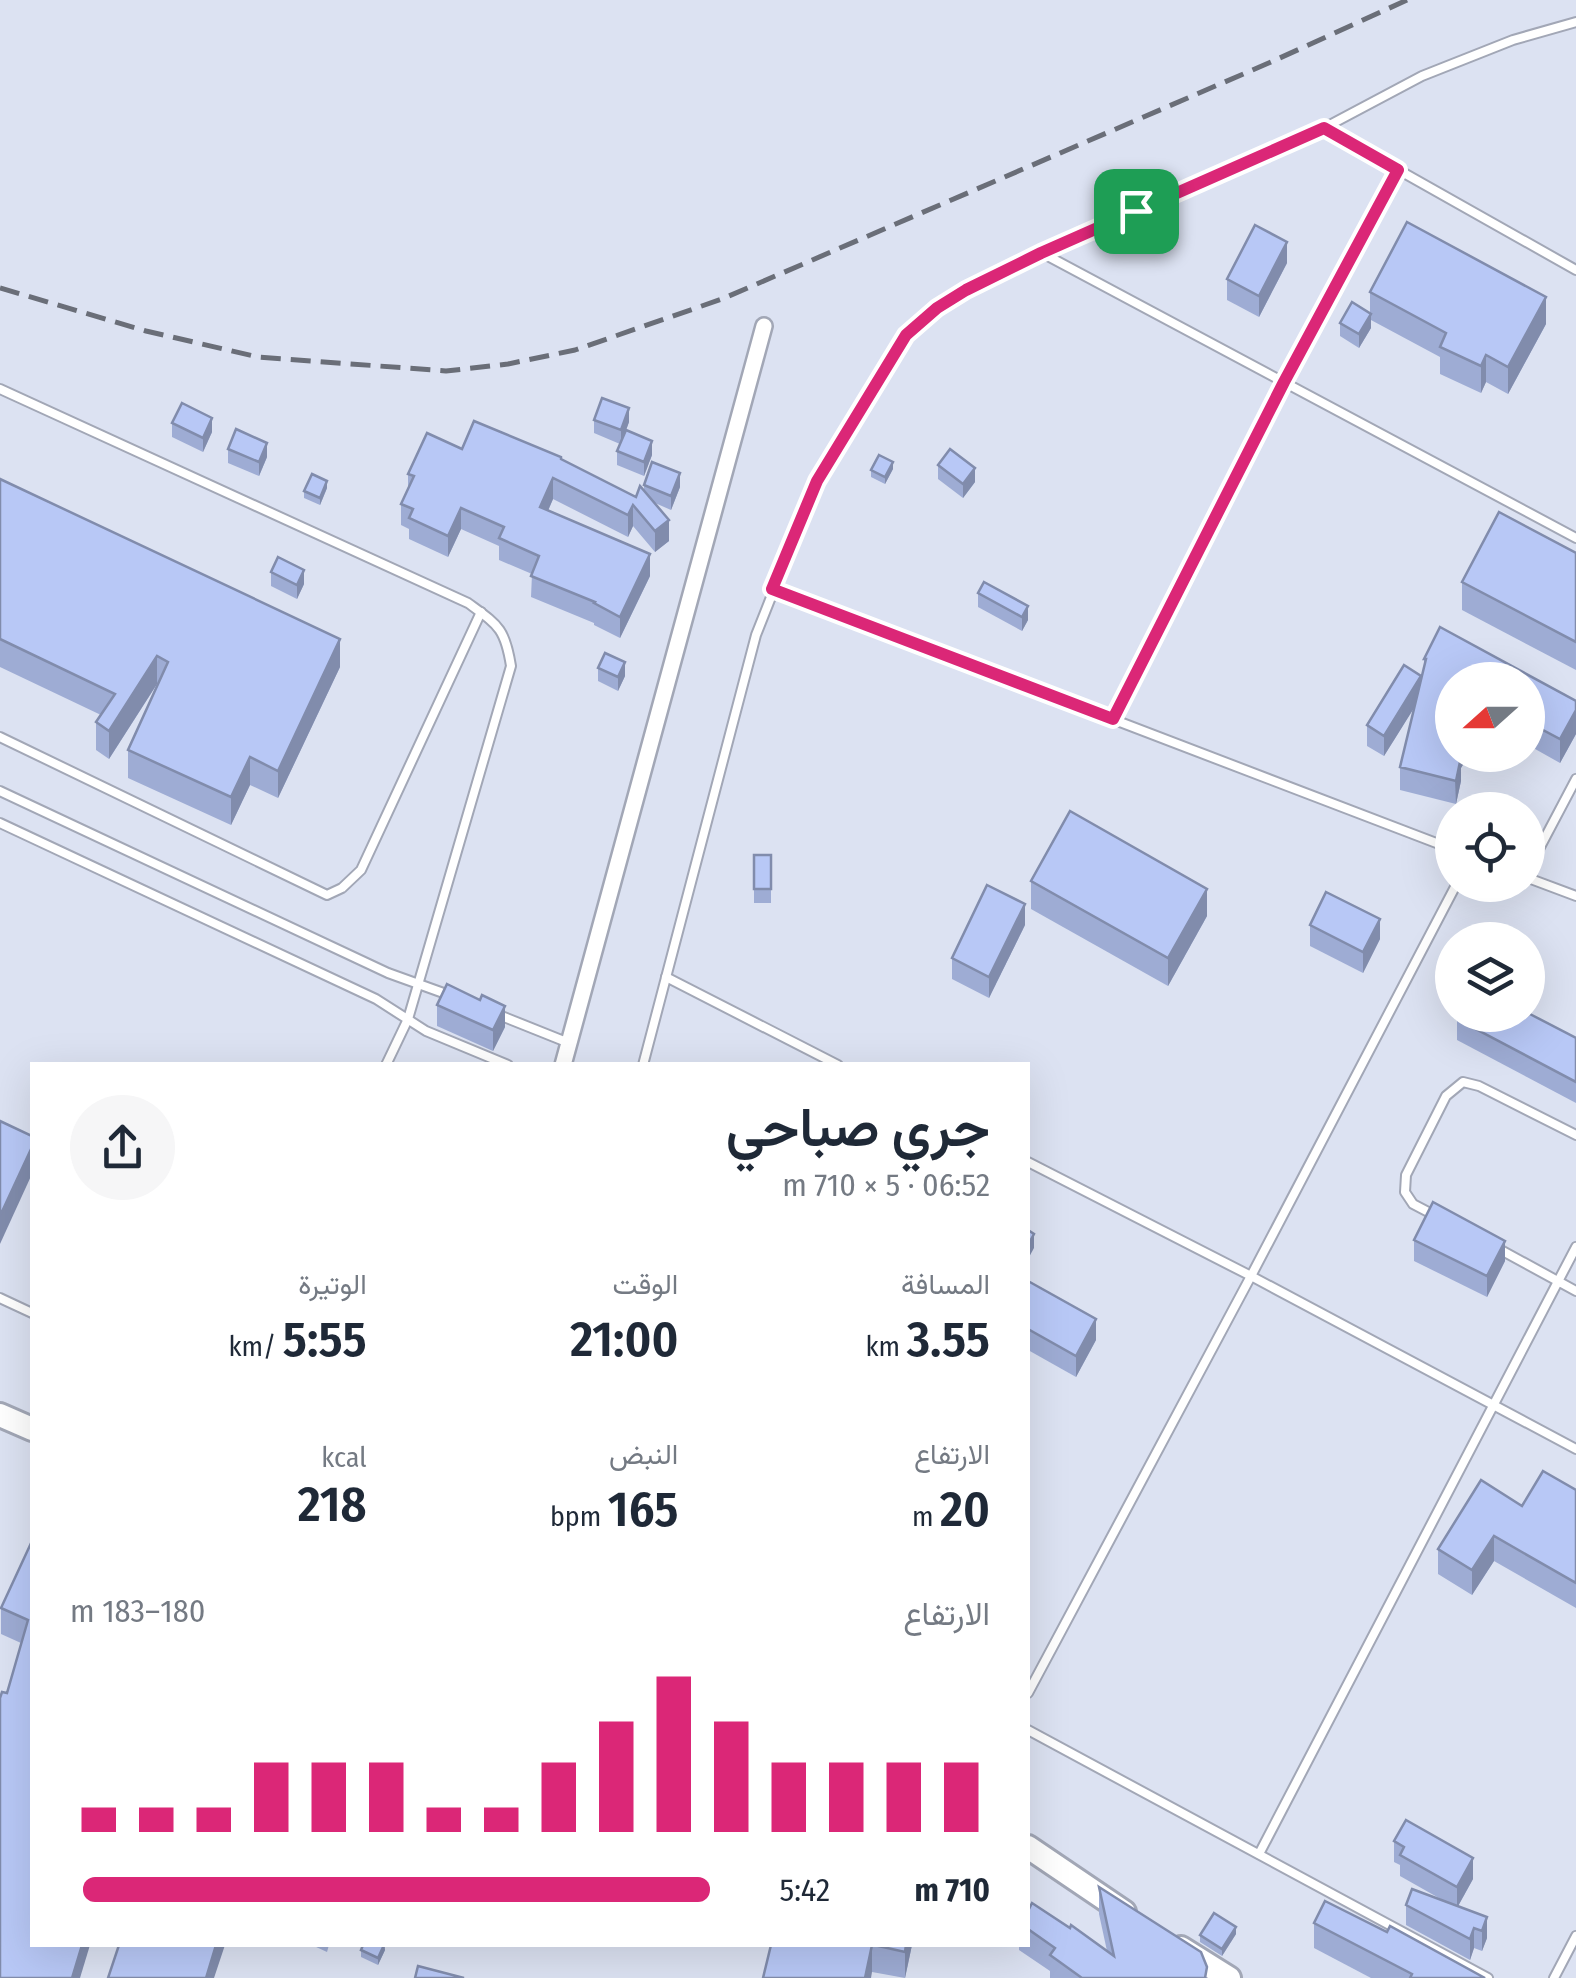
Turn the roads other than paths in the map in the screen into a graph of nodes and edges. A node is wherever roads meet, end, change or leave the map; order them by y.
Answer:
1 (1576, 22) edge
2 (1324, 128) junction
3 (1398, 170) junction
4 (1041, 253) junction
5 (1576, 270) edge
6 (764, 326) dead end
7 (1284, 382) junction
8 (0, 389) edge
9 (1576, 538) edge
10 (772, 589) junction
11 (480, 612) junction
12 (1113, 719) junction
13 (0, 737) edge
14 (1576, 779) edge
15 (0, 792) edge
16 (0, 823) edge
17 (1545, 840) edge
18 (1435, 842) edge
19 (1545, 882) edge
20 (1576, 896) edge
21 (1447, 902) edge
22 (666, 977) junction
23 (419, 982) junction
24 (452, 996) edge
25 (486, 1010) edge
26 (408, 1020) junction
27 (569, 1044) junction
28 (387, 1062) edge
29 (501, 1062) edge
30 (564, 1062) edge
31 (644, 1062) edge
32 (832, 1062) edge
33 (1576, 1135) edge
34 (1030, 1163) edge
35 (1445, 1221) edge
36 (1494, 1247) edge
37 (1576, 1247) edge
38 (1251, 1276) junction
39 (1558, 1281) junction
40 (1576, 1291) edge
41 (0, 1298) edge
42 (30, 1312) edge
43 (1492, 1405) junction
44 (0, 1415) edge
45 (30, 1427) edge
46 (1576, 1450) edge
47 (1030, 1689) edge
48 (1030, 1731) edge
49 (1030, 1848) edge
50 (1259, 1854) junction
51 (1138, 1921) edge
52 (1576, 1936) edge
53 (1168, 1940) edge
54 (1229, 1978) edge
55 (1488, 1978) edge
56 (1554, 1978) edge

1 - 2 lane
2 - 3 lane
2 - 4 lane
3 - 5 lane
3 - 7 lane
4 - 7 lane
4 - 10 lane
6 - 27 street
7 - 9 lane
7 - 12 lane
8 - 11 lane
10 - 12 lane
10 - 22 lane
11 - 13 lane
11 - 23 lane
12 - 18 lane
14 - 17 lane
15 - 23 lane
16 - 26 lane
19 - 20 lane
21 - 38 lane
22 - 31 lane
22 - 32 lane
23 - 24 lane
23 - 26 lane
25 - 27 lane
26 - 28 lane
26 - 29 lane
27 - 30 street
33 - 35 lane
34 - 38 lane
36 - 39 lane
37 - 39 lane
38 - 43 lane
38 - 47 lane
39 - 40 lane
39 - 43 lane
41 - 42 lane
43 - 46 lane
43 - 50 lane
44 - 45 main road
48 - 50 lane
49 - 51 main road
50 - 55 lane
52 - 56 lane
53 - 54 main road

